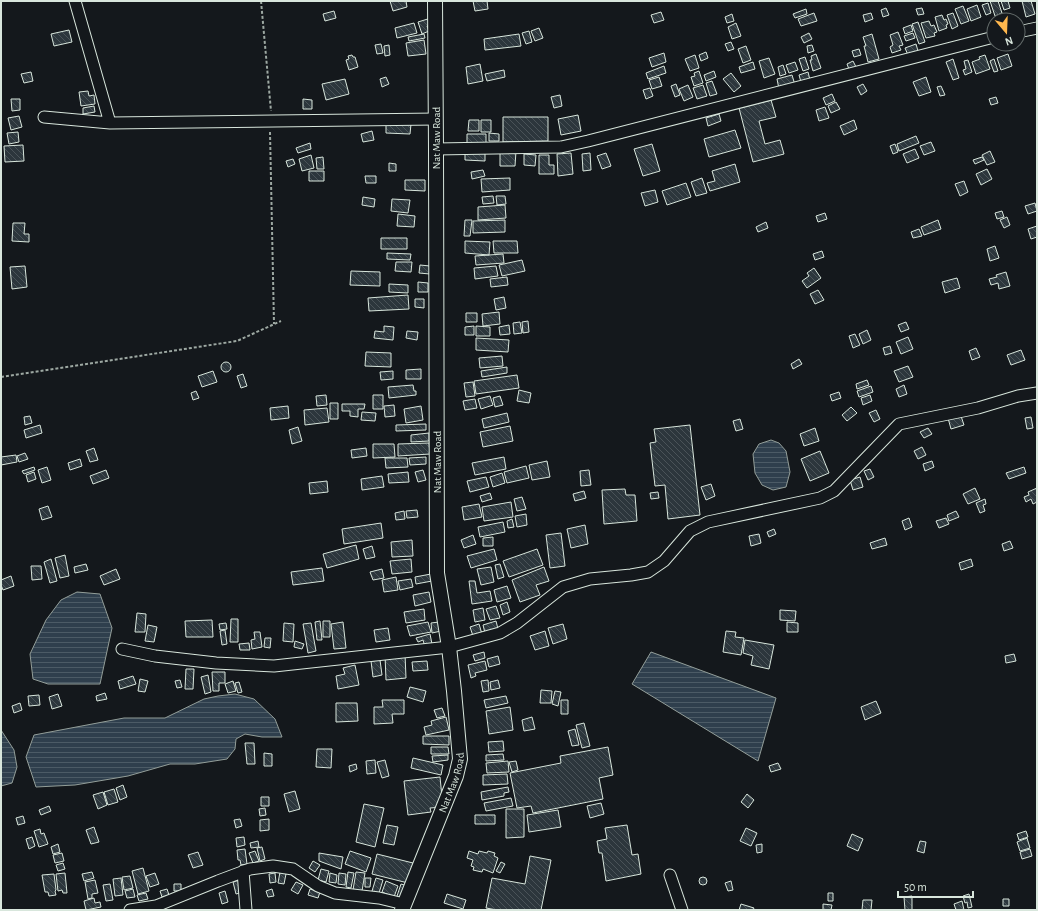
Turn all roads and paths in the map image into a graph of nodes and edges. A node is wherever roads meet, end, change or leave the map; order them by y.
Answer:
1 (75, 1) edge
2 (261, 1) edge
3 (435, 1) edge
4 (1037, 28) edge
5 (1026, 30) edge
6 (986, 39) edge
7 (44, 117) dead end
8 (270, 117) junction
9 (436, 119) junction
10 (110, 122) junction
11 (436, 149) junction
12 (281, 321) dead end
13 (274, 324) junction
14 (1, 376) edge
15 (1037, 393) edge
16 (449, 647) junction
17 (122, 649) dead end
18 (244, 871) junction
19 (670, 875) dead end
20 (403, 907) edge
21 (130, 910) edge
22 (246, 910) edge
23 (682, 910) edge

1 - 10 street
2 - 8 path
3 - 9 main road, Nat Maw Road
4 - 5 street
6 - 11 street
7 - 10 street
8 - 9 street
8 - 10 street
8 - 13 path
9 - 11 main road, Nat Maw Road
11 - 16 main road, Nat Maw Road
12 - 13 path
13 - 14 path
15 - 16 street
16 - 17 street
16 - 20 main road, Nat Maw Road
18 - 20 street
18 - 21 street
18 - 22 street
19 - 23 street

